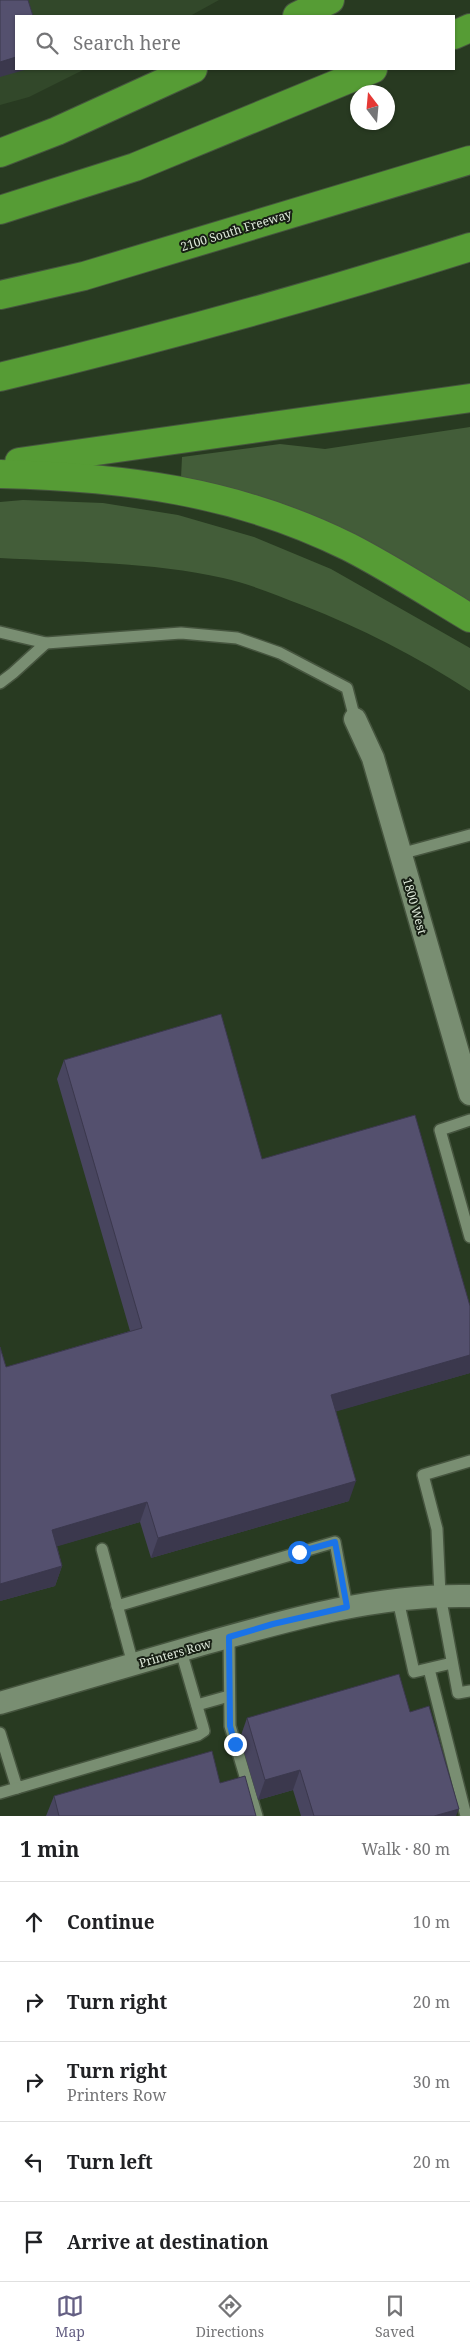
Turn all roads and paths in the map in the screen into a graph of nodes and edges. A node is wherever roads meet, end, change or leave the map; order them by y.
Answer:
1 (470, 28) edge
2 (455, 35) edge
3 (191, 70) edge
4 (371, 70) edge
5 (0, 153) edge
6 (470, 160) edge
7 (0, 210) edge
8 (470, 247) edge
9 (0, 295) edge
10 (0, 377) edge
11 (470, 398) edge
12 (0, 465) edge
13 (0, 474) edge
14 (470, 618) edge
15 (0, 632) edge
16 (46, 643) junction
17 (0, 683) edge
18 (355, 719) joint
19 (470, 835) edge
20 (400, 854) junction
21 (470, 1094) edge
22 (470, 1120) edge
23 (470, 1237) edge
24 (470, 1461) edge
25 (102, 1549) dead end
26 (440, 1595) junction
27 (470, 1596) edge
28 (398, 1600) junction
29 (117, 1606) junction
30 (347, 1607) junction
31 (229, 1637) junction
32 (181, 1651) junction
33 (452, 1663) junction
34 (133, 1664) junction
35 (429, 1669) junction
36 (470, 1691) edge
37 (229, 1696) junction
38 (0, 1703) edge
39 (197, 1705) junction
40 (0, 1733) edge
41 (17, 1788) junction
42 (0, 1793) edge
43 (257, 1816) edge
44 (466, 1816) edge

1 - 2 highway
3 - 5 highway
4 - 7 highway
6 - 9 highway, 2100 South Freeway
8 - 10 highway
11 - 12 highway
13 - 14 highway
15 - 16 lane
16 - 17 lane
16 - 18 lane
18 - 20 street, 1800 West
19 - 20 lane
20 - 21 street, 1800 West
22 - 23 lane
24 - 26 lane
25 - 29 lane
26 - 27 street, Printers Row
26 - 28 street, Printers Row
26 - 33 lane
28 - 30 street, Printers Row
28 - 35 lane
29 - 30 lane
29 - 34 lane
30 - 31 street, Printers Row
31 - 32 street, Printers Row
31 - 37 lane
32 - 34 street, Printers Row
32 - 39 lane
33 - 35 lane
33 - 36 lane
34 - 38 street, Printers Row
35 - 44 lane
37 - 39 lane
37 - 43 lane
39 - 41 lane
40 - 41 lane
41 - 42 lane

